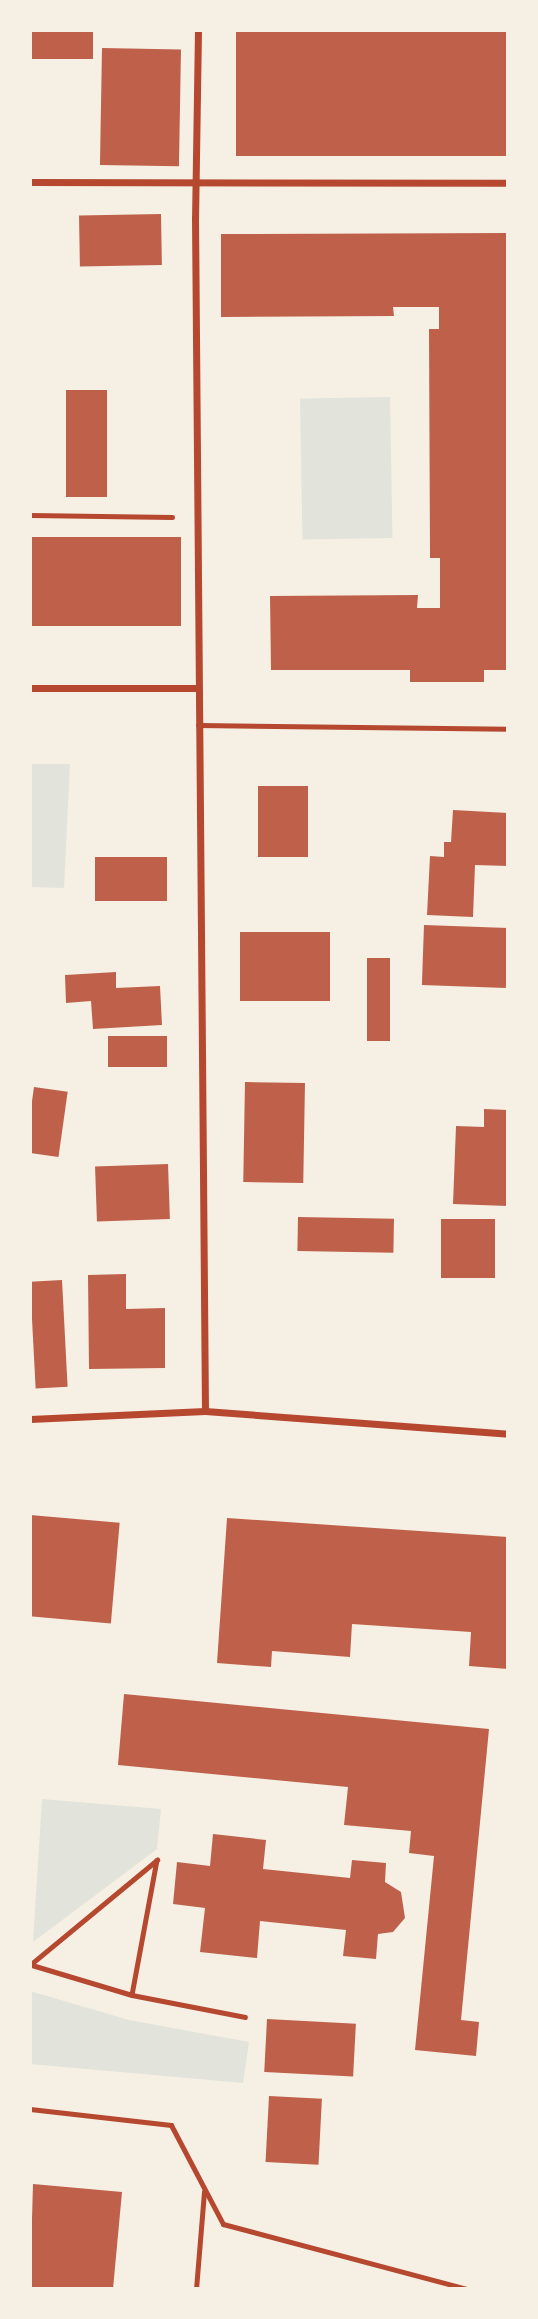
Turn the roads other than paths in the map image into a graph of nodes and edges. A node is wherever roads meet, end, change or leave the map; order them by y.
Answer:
1 (198, 30) edge
2 (30, 182) edge
3 (199, 182) junction
4 (508, 183) edge
5 (30, 688) edge
6 (198, 688) junction
7 (198, 725) junction
8 (508, 729) edge
9 (205, 1411) junction
10 (30, 1419) edge
11 (508, 1434) edge
12 (30, 2109) edge
13 (204, 2190) junction
14 (196, 2289) edge
15 (468, 2289) edge

1 - 3 street
2 - 3 street
3 - 4 street
3 - 6 street
5 - 6 street
6 - 7 street
7 - 8 lane
7 - 9 street
9 - 10 street
9 - 11 street
12 - 13 lane
13 - 14 lane
13 - 15 lane

